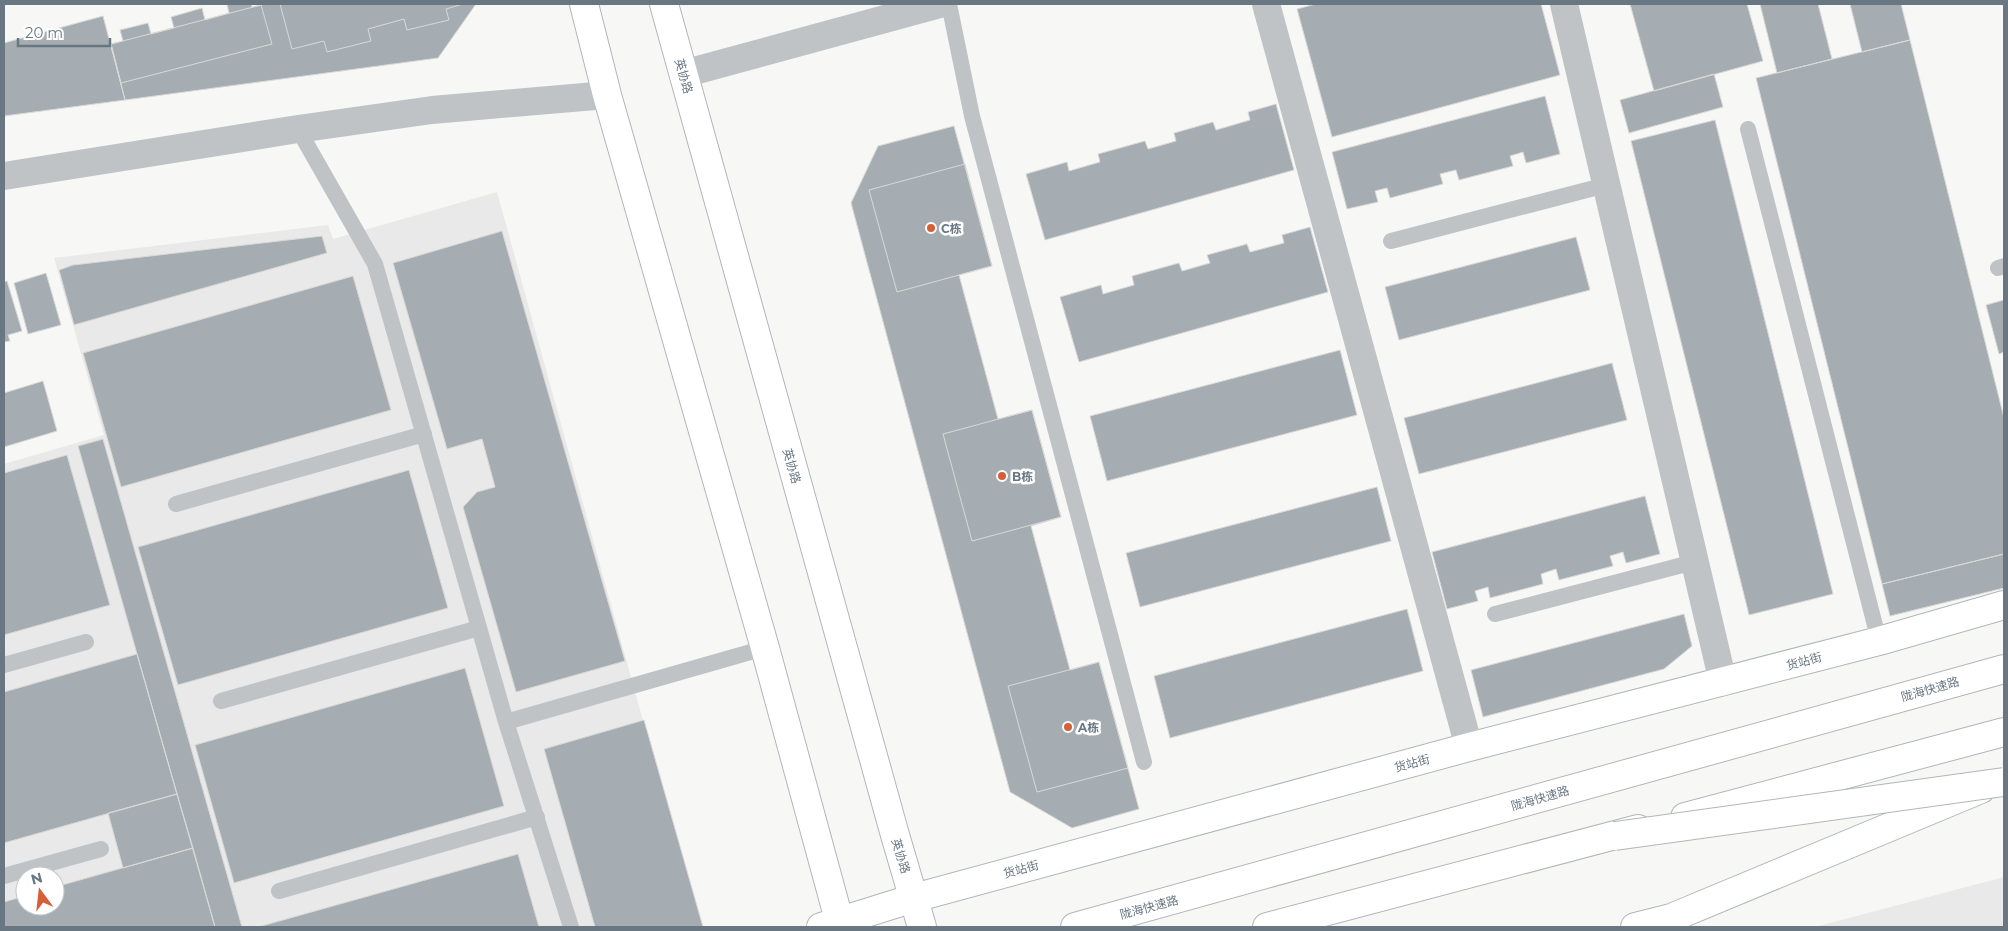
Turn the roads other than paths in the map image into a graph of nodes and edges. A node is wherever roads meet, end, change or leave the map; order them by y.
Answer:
1 (584, 4) edge
2 (664, 4) edge
3 (940, 4) edge
4 (950, 4) edge
5 (1266, 4) edge
6 (1564, 4) edge
7 (683, 74) junction
8 (607, 95) junction
9 (298, 129) junction
10 (1748, 129) dead end
11 (4, 176) edge
12 (1606, 185) junction
13 (1390, 241) dead end
14 (424, 434) junction
15 (176, 504) dead end
16 (1694, 562) junction
17 (2004, 605) edge
18 (1495, 614) dead end
19 (479, 628) junction
20 (1879, 641) junction
21 (86, 642) dead end
22 (765, 648) junction
23 (4, 665) edge
24 (2004, 669) edge
25 (1723, 682) junction
26 (221, 701) dead end
27 (506, 722) junction
28 (2004, 732) edge
29 (1468, 747) junction
30 (1144, 762) dead end
31 (2004, 781) edge
32 (537, 817) junction
33 (1615, 836) junction
34 (101, 849) dead end
35 (4, 876) edge
36 (279, 891) dead end
37 (914, 898) junction
38 (834, 925) edge
39 (572, 927) edge
40 (922, 927) edge
41 (1075, 927) edge
42 (1267, 927) edge
43 (1634, 927) edge

1 - 8 main road
2 - 7 main road, 英协路
3 - 7 street
4 - 30 lane
5 - 29 street
6 - 12 street
7 - 37 main road, 英协路
8 - 9 street
8 - 22 main road
9 - 11 street
9 - 14 lane
10 - 20 lane
12 - 13 lane
12 - 16 street
14 - 15 lane
14 - 19 lane
16 - 18 lane
16 - 25 street
17 - 20 main road, 货站街
19 - 26 lane
19 - 27 lane
20 - 25 main road, 货站街
21 - 23 lane
22 - 27 lane
22 - 38 main road
24 - 41 main road, 陇海快速路
25 - 29 main road, 货站街
27 - 32 lane
28 - 33 main road, bridge
29 - 37 main road, 货站街
31 - 33 main road, bridge
31 - 43 main road
32 - 36 lane
32 - 39 lane
33 - 42 main road
34 - 35 lane
37 - 38 main road, 货站街
37 - 40 main road, 英协路

